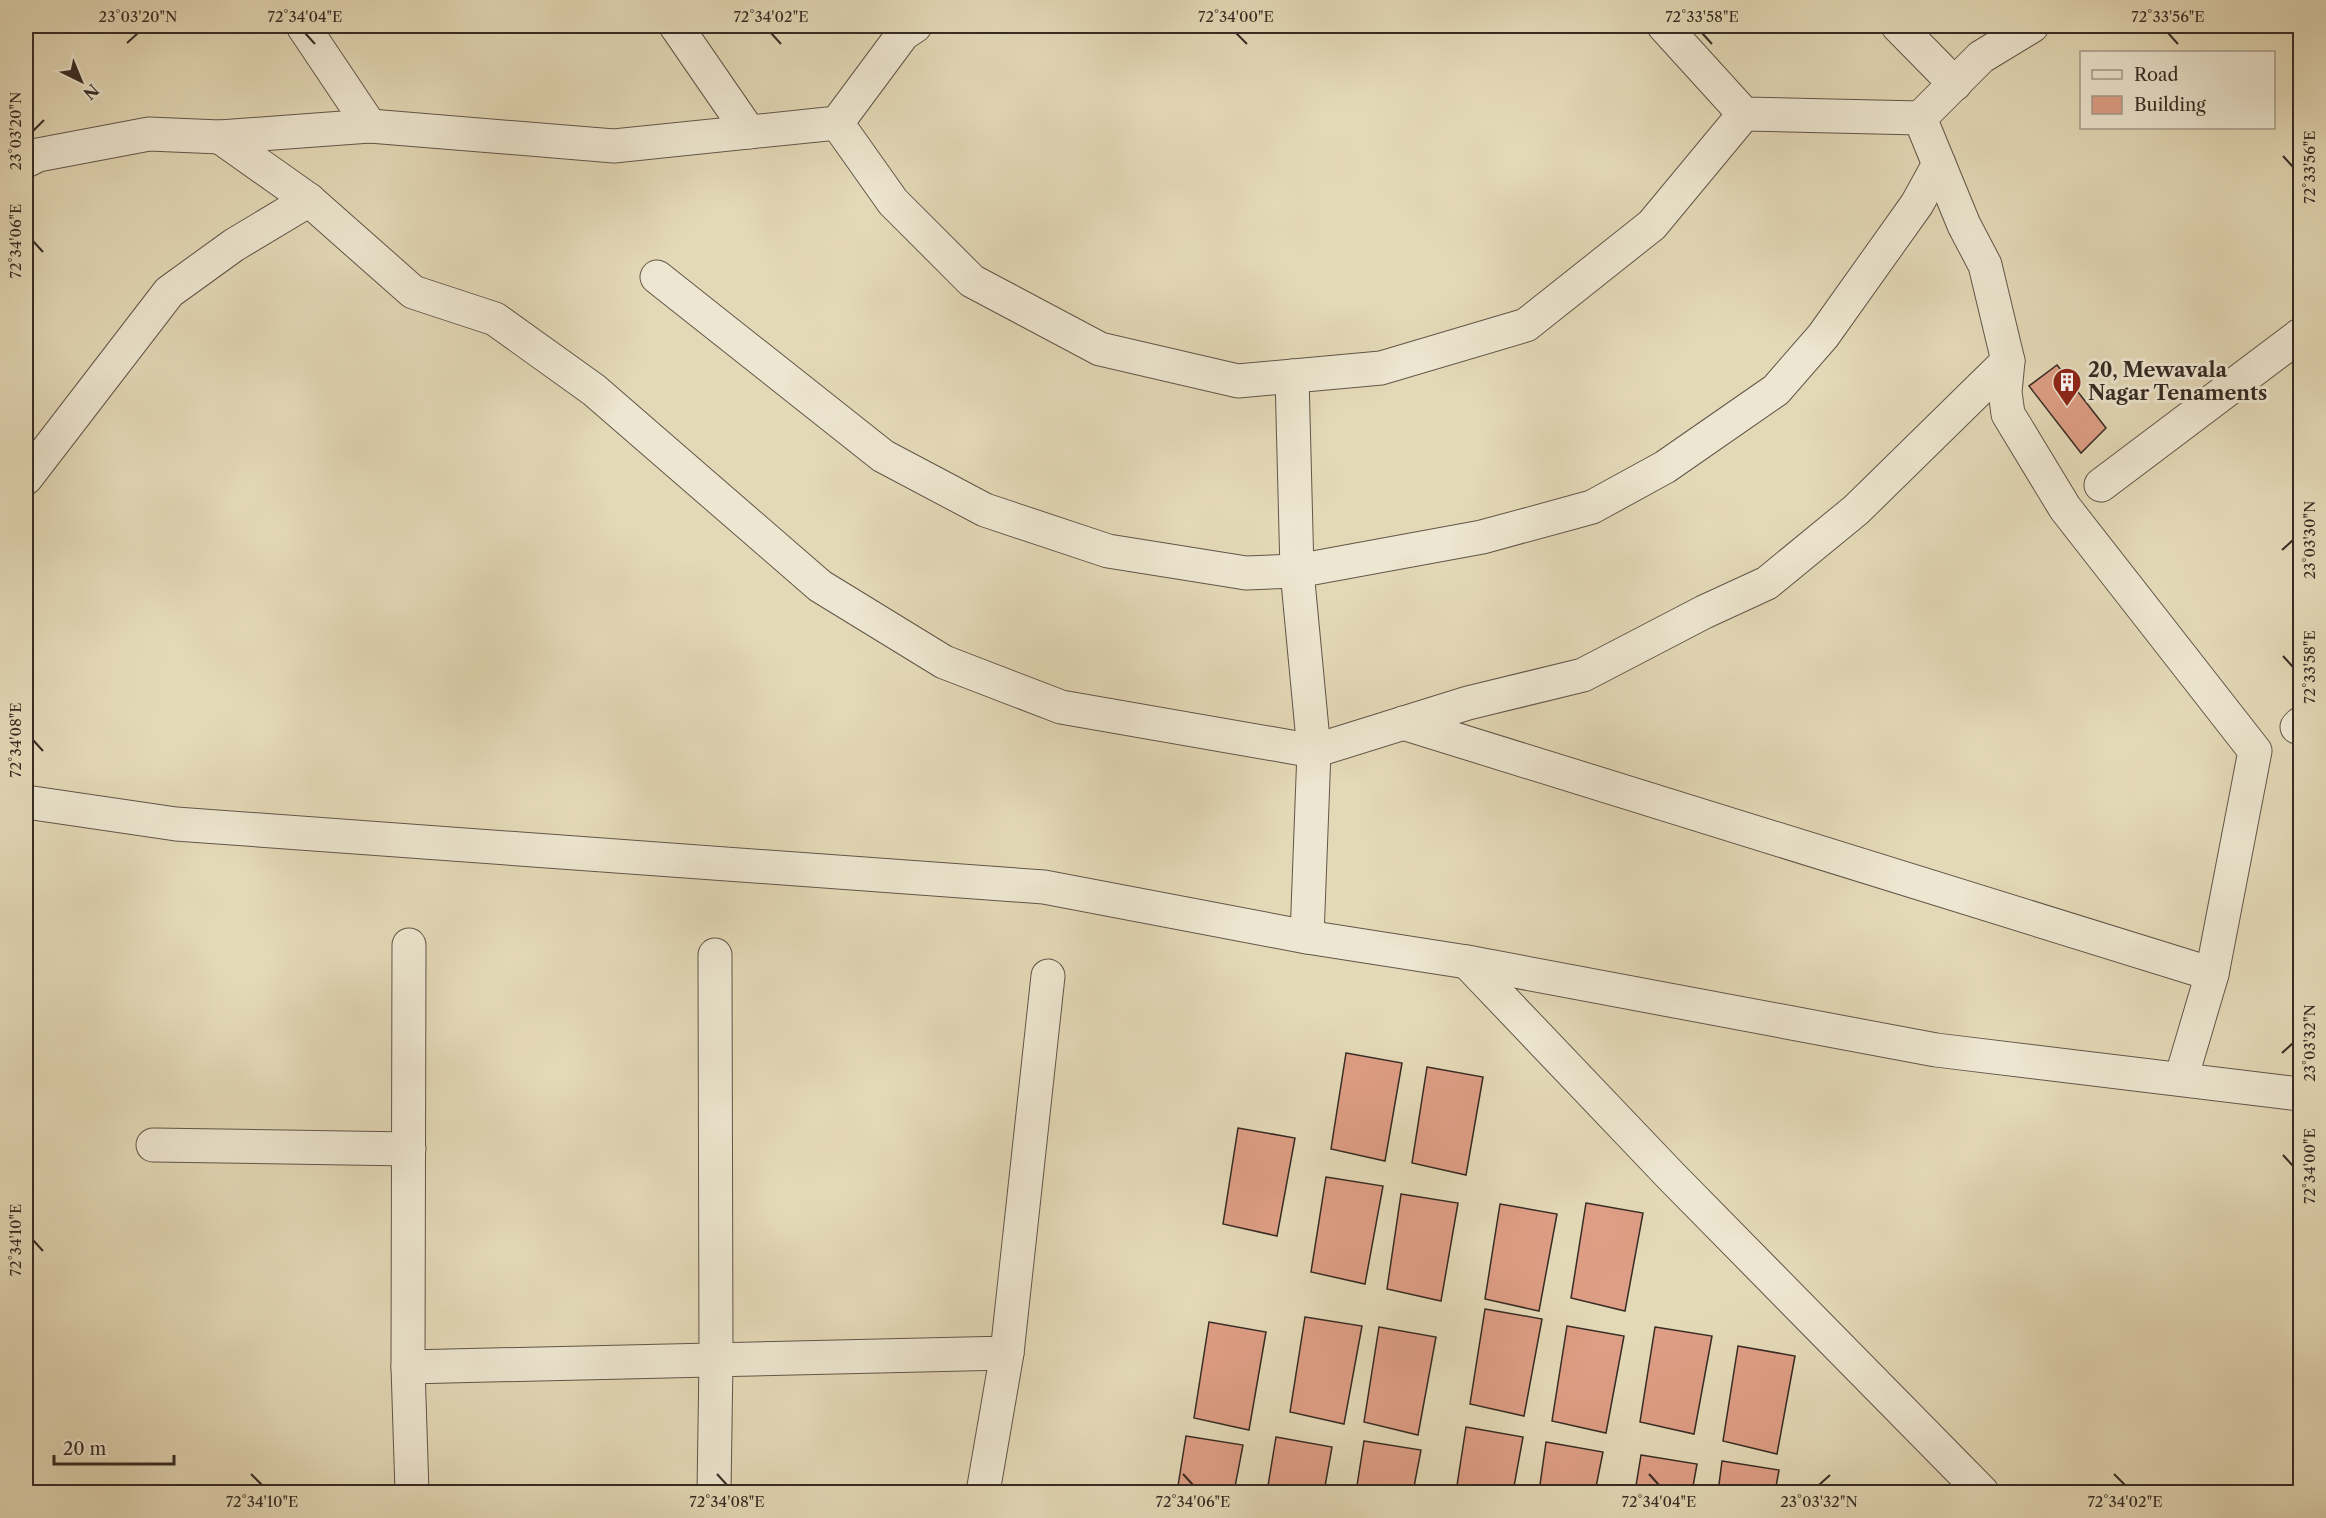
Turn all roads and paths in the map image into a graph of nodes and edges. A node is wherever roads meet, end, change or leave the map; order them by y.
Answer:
1 (303, 26) edge
2 (676, 26) edge
3 (915, 26) edge
4 (1664, 26) edge
5 (1898, 26) edge
6 (2032, 26) edge
7 (1955, 84) junction
8 (1744, 114) junction
9 (1920, 118) junction
10 (837, 123) junction
11 (370, 126) junction
12 (749, 132) junction
13 (220, 137) junction
14 (26, 161) edge
15 (1939, 164) junction
16 (309, 200) junction
17 (657, 277) dead end
18 (2301, 335) edge
19 (2008, 361) junction
20 (1292, 376) junction
21 (26, 478) edge
22 (2101, 485) dead end
23 (1297, 571) junction
24 (1403, 723) junction
25 (1314, 751) junction
26 (26, 802) edge
27 (1307, 936) junction
28 (409, 945) dead end
29 (715, 955) dead end
30 (1467, 962) junction
31 (2212, 974) junction
32 (1048, 976) dead end
33 (2181, 1080) junction
34 (2301, 1094) edge
35 (153, 1145) dead end
36 (409, 1149) junction
37 (1006, 1353) junction
38 (716, 1360) junction
39 (408, 1367) junction
40 (412, 1492) edge
41 (714, 1492) edge
42 (983, 1492) edge
43 (1982, 1492) edge

1 - 11 street
2 - 12 street
3 - 10 street
4 - 8 street
5 - 7 street
6 - 7 street
7 - 9 street
8 - 9 street
8 - 20 street
9 - 15 street
10 - 12 street
10 - 20 street
11 - 12 street
11 - 13 street
13 - 14 street
13 - 16 street
15 - 19 street
15 - 23 street
16 - 21 street
16 - 25 street
17 - 23 street
18 - 22 street
19 - 24 street
19 - 31 street
20 - 23 street
23 - 25 street
24 - 25 street
24 - 31 street
25 - 27 street
26 - 27 street
27 - 30 street
28 - 36 street
29 - 38 street
30 - 33 street
30 - 43 street
31 - 33 street
32 - 37 street
33 - 34 street
35 - 36 street
36 - 39 street
37 - 38 street
37 - 42 street
38 - 39 street
38 - 41 street
39 - 40 street

